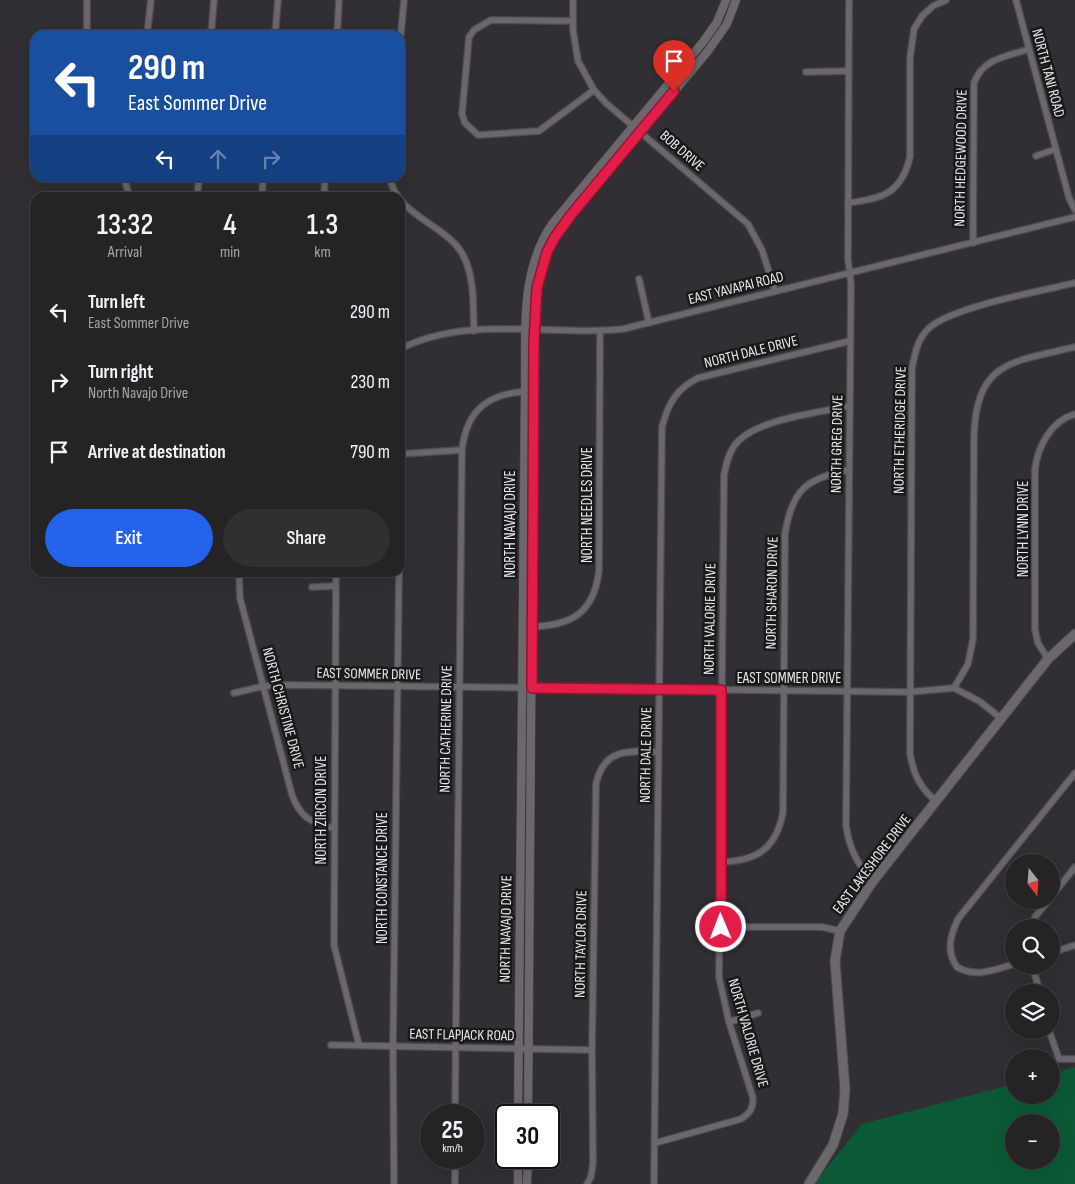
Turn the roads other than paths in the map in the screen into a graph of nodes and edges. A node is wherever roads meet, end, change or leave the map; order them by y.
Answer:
1 (87, 0) edge
2 (151, 0) edge
3 (214, 0) edge
4 (278, 0) edge
5 (340, 0) edge
6 (404, 0) edge
7 (573, 0) edge
8 (726, 0) edge
9 (736, 0) edge
10 (849, 0) edge
11 (946, 0) edge
12 (1016, 0) edge
13 (573, 21) junction
14 (87, 30) edge
15 (148, 30) edge
16 (211, 30) edge
17 (275, 30) edge
18 (337, 30) edge
19 (401, 30) edge
20 (1029, 49) junction
21 (696, 51) junction
22 (703, 57) junction
23 (848, 71) junction
24 (806, 72) dead end
25 (594, 90) junction
26 (633, 125) junction
27 (640, 131) junction
28 (1056, 149) junction
29 (1036, 156) dead end
30 (405, 203) edge
31 (848, 203) junction
32 (563, 208) junction
33 (1075, 210) edge
34 (571, 215) junction
35 (1075, 217) edge
36 (973, 243) junction
37 (849, 274) junction
38 (639, 279) dead end
39 (1075, 282) edge
40 (775, 291) junction
41 (649, 323) junction
42 (526, 330) junction
43 (474, 331) junction
44 (535, 331) junction
45 (600, 332) junction
46 (850, 341) junction
47 (405, 347) edge
48 (1075, 347) edge
49 (525, 391) junction
50 (534, 391) junction
51 (850, 406) junction
52 (1075, 414) edge
53 (462, 450) junction
54 (405, 454) edge
55 (849, 470) junction
56 (239, 577) edge
57 (336, 577) edge
58 (399, 577) edge
59 (336, 586) junction
60 (312, 587) dead end
61 (523, 627) junction
62 (533, 627) junction
63 (1075, 634) edge
64 (1048, 659) junction
65 (264, 686) junction
66 (334, 687) junction
67 (396, 687) junction
68 (459, 688) junction
69 (523, 688) junction
70 (532, 688) junction
71 (954, 688) junction
72 (659, 690) junction
73 (721, 690) junction
74 (783, 691) junction
75 (846, 691) junction
76 (908, 692) junction
77 (234, 693) dead end
78 (1002, 719) junction
79 (658, 752) junction
80 (1075, 773) edge
81 (937, 802) junction
82 (333, 828) junction
83 (720, 862) junction
84 (1075, 867) edge
85 (873, 881) junction
86 (1060, 886) edge
87 (721, 927) junction
88 (840, 931) junction
89 (1075, 945) edge
90 (1060, 950) edge
91 (1005, 967) edge
92 (758, 1013) dead end
93 (729, 1022) junction
94 (1051, 1039) edge
95 (331, 1045) dead end
96 (359, 1045) junction
97 (393, 1046) junction
98 (455, 1046) junction
99 (518, 1048) junction
100 (529, 1048) junction
101 (592, 1050) junction
102 (1075, 1059) edge
103 (455, 1104) edge
104 (518, 1104) edge
105 (528, 1104) edge
106 (655, 1143) junction
107 (455, 1169) edge
108 (518, 1169) edge
109 (528, 1169) edge
110 (394, 1184) edge
111 (455, 1184) edge
112 (518, 1184) edge
113 (527, 1184) edge
114 (587, 1184) edge
115 (654, 1184) edge
116 (809, 1184) edge

1 - 14 street
2 - 15 street
3 - 16 street
4 - 17 street
5 - 18 street
6 - 19 street
7 - 13 street, BOB DRIVE
8 - 21 street, NORTH NAVAJO DRIVE
9 - 22 street, NORTH NAVAJO DRIVE
10 - 23 street, NORTH GREG DRIVE
11 - 31 street
12 - 20 street, NORTH TANI ROAD
13 - 25 street, BOB DRIVE
13 - 25 street
20 - 28 street, NORTH TANI ROAD
20 - 36 street, NORTH HEDGEWOOD DRIVE
21 - 22 street
21 - 26 street, NORTH NAVAJO DRIVE
22 - 27 street, NORTH NAVAJO DRIVE
23 - 24 street
23 - 31 street, NORTH GREG DRIVE
25 - 26 street, BOB DRIVE
26 - 27 street, BOB DRIVE
26 - 32 street, NORTH NAVAJO DRIVE
27 - 34 street, NORTH NAVAJO DRIVE
27 - 40 street, BOB DRIVE
28 - 29 street
28 - 33 street, NORTH TANI ROAD
30 - 43 street
31 - 37 street, NORTH GREG DRIVE
32 - 34 street
32 - 42 street, NORTH NAVAJO DRIVE
34 - 44 street, NORTH NAVAJO DRIVE
35 - 36 street, EAST YAVAPAI ROAD
36 - 37 street, EAST YAVAPAI ROAD
37 - 40 street, EAST YAVAPAI ROAD
37 - 46 street, NORTH GREG DRIVE
38 - 41 street
39 - 76 street, NORTH ETHERIDGE DRIVE
40 - 41 street, EAST YAVAPAI ROAD
41 - 45 street, EAST YAVAPAI ROAD
42 - 43 street, EAST YAVAPAI ROAD
42 - 44 street, EAST YAVAPAI ROAD
42 - 49 street, NORTH NAVAJO DRIVE
43 - 47 street, EAST YAVAPAI ROAD
44 - 45 street, EAST YAVAPAI ROAD
44 - 50 street, NORTH NAVAJO DRIVE
45 - 62 street, NORTH NEEDLES DRIVE
46 - 51 street, NORTH GREG DRIVE
46 - 72 street, NORTH DALE DRIVE
48 - 71 street
49 - 50 street, NORTH CATHERINE DRIVE
49 - 53 street, NORTH CATHERINE DRIVE
49 - 61 street, NORTH NAVAJO DRIVE
50 - 62 street, NORTH NAVAJO DRIVE
51 - 55 street, NORTH GREG DRIVE
51 - 73 street, NORTH VALORIE DRIVE
52 - 64 street, NORTH LYNN DRIVE
53 - 54 street
53 - 68 street, NORTH CATHERINE DRIVE
55 - 74 street, NORTH SHARON DRIVE
55 - 75 street, NORTH GREG DRIVE
56 - 65 street, NORTH CHRISTINE DRIVE
57 - 59 street, NORTH ZIRCON DRIVE
58 - 67 street, NORTH CONSTANCE DRIVE
59 - 60 street
59 - 66 street, NORTH ZIRCON DRIVE
61 - 62 street, NORTH NEEDLES DRIVE
61 - 69 street, NORTH NAVAJO DRIVE
62 - 70 street, NORTH NAVAJO DRIVE
63 - 64 main road, EAST LAKESHORE DRIVE
64 - 78 main road, EAST LAKESHORE DRIVE
65 - 66 street, EAST SOMMER DRIVE
65 - 77 street, EAST SOMMER DRIVE
65 - 82 street, NORTH CHRISTINE DRIVE
66 - 67 street, EAST SOMMER DRIVE
66 - 82 street, NORTH ZIRCON DRIVE
67 - 68 street, EAST SOMMER DRIVE
67 - 97 street, NORTH CONSTANCE DRIVE
68 - 69 street, EAST SOMMER DRIVE
68 - 98 street, NORTH CATHERINE DRIVE
69 - 70 street, EAST SOMMER DRIVE
69 - 99 street, NORTH NAVAJO DRIVE
70 - 72 street, EAST SOMMER DRIVE
70 - 100 street, NORTH NAVAJO DRIVE
71 - 76 street, EAST SOMMER DRIVE
71 - 78 street
72 - 73 street, EAST SOMMER DRIVE
72 - 79 street, NORTH DALE DRIVE
73 - 74 street, EAST SOMMER DRIVE
73 - 83 street, NORTH VALORIE DRIVE
74 - 75 street, EAST SOMMER DRIVE
74 - 83 street, NORTH SHARON DRIVE
75 - 76 street, EAST SOMMER DRIVE
75 - 85 street, NORTH GREG DRIVE
76 - 81 street, NORTH ETHERIDGE DRIVE
78 - 81 main road, EAST LAKESHORE DRIVE
79 - 101 street, NORTH TAYLOR DRIVE
79 - 106 street, NORTH DALE DRIVE
80 - 91 street
81 - 85 main road, EAST LAKESHORE DRIVE
82 - 96 street, NORTH ZIRCON DRIVE
83 - 87 street, NORTH VALORIE DRIVE
84 - 86 street
85 - 88 main road, EAST LAKESHORE DRIVE
87 - 88 street
87 - 93 street, NORTH VALORIE DRIVE
88 - 116 main road, EAST LAKESHORE DRIVE
89 - 90 street
92 - 93 street
93 - 106 street, NORTH VALORIE DRIVE
94 - 102 street
95 - 96 street, EAST FLAPJACK ROAD
96 - 97 street, EAST FLAPJACK ROAD
97 - 98 street, EAST FLAPJACK ROAD
97 - 110 street, NORTH CONSTANCE DRIVE
98 - 99 street, EAST FLAPJACK ROAD
98 - 103 street, NORTH CATHERINE DRIVE
99 - 100 street, EAST FLAPJACK ROAD
99 - 104 street, NORTH NAVAJO DRIVE
100 - 101 street, EAST FLAPJACK ROAD
100 - 105 street, NORTH NAVAJO DRIVE
101 - 114 street, NORTH TAYLOR DRIVE
106 - 115 street, NORTH DALE DRIVE
107 - 111 street
108 - 112 street
109 - 113 street

